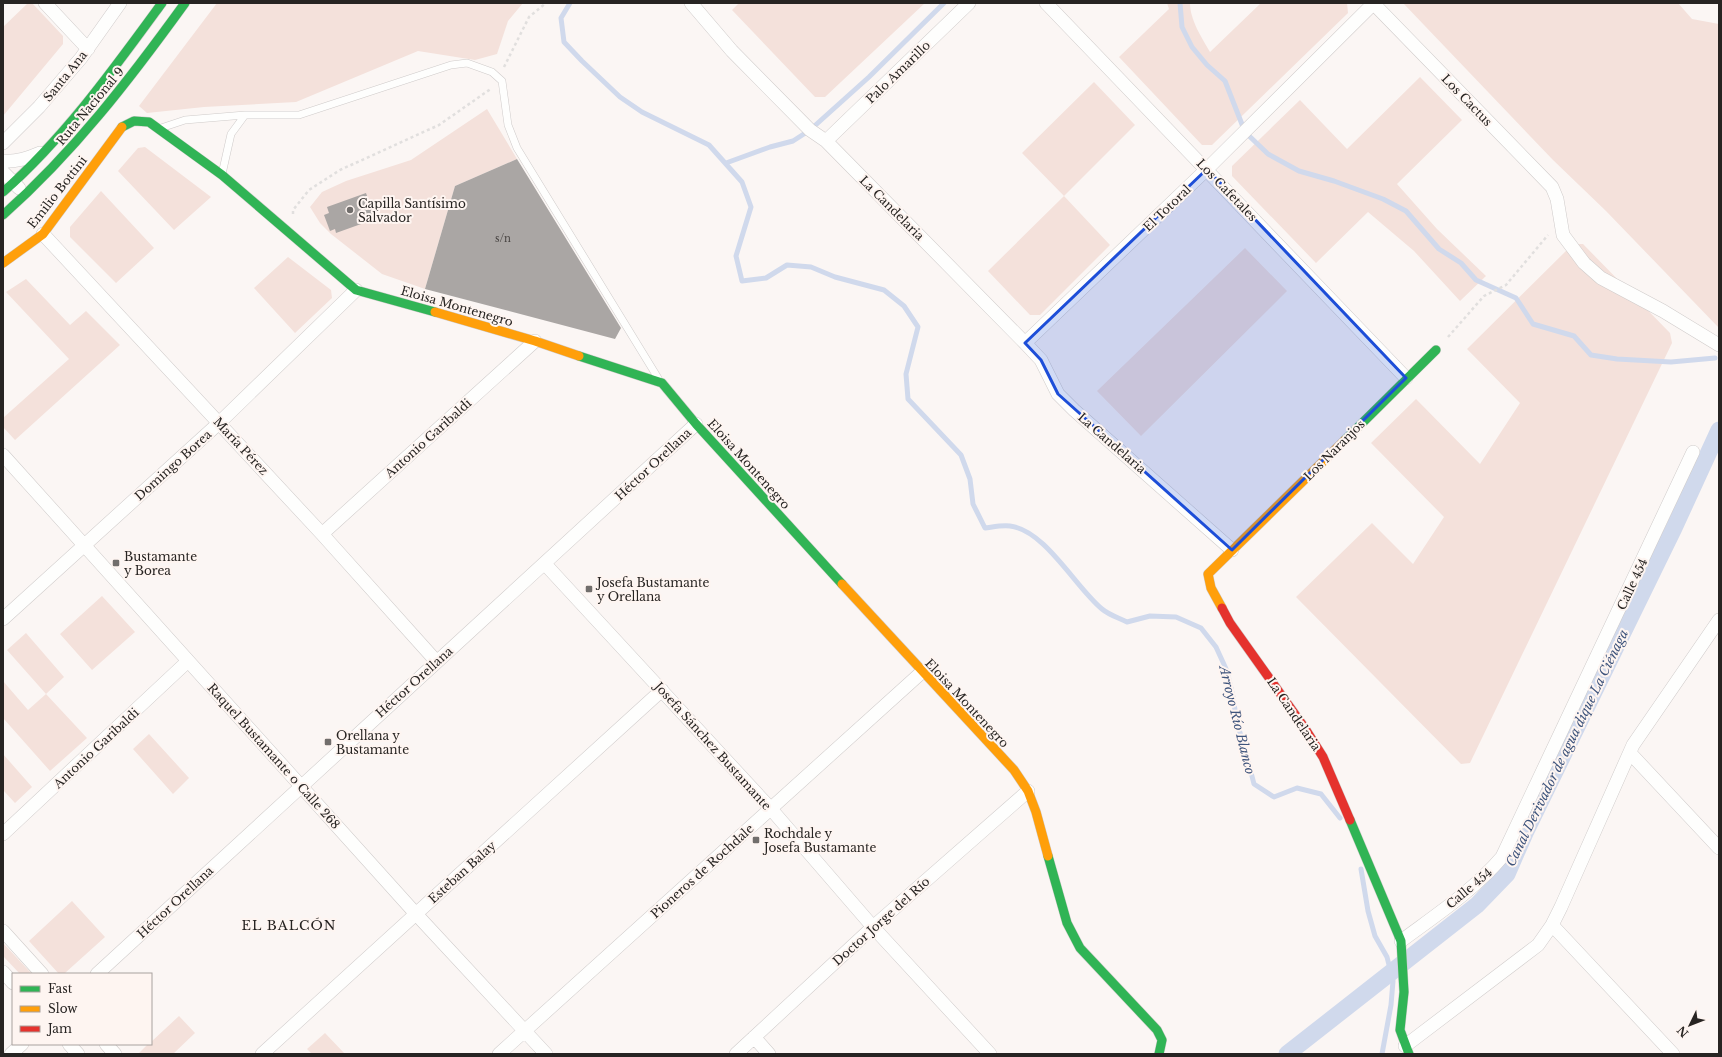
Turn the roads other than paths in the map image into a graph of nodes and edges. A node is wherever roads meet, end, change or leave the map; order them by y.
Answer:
1 (46, 3) edge
2 (120, 3) edge
3 (162, 3) edge
4 (185, 3) edge
5 (691, 3) edge
6 (969, 3) edge
7 (1046, 3) edge
8 (1374, 3) edge
9 (88, 49) junction
10 (245, 115) junction
11 (122, 127) joint
12 (159, 129) junction
13 (826, 141) junction
14 (3, 143) edge
15 (47, 150) junction
16 (3, 161) edge
17 (1207, 169) junction
18 (3, 172) edge
19 (222, 175) junction
20 (14, 183) junction
21 (3, 192) edge
22 (25, 195) junction
23 (3, 215) edge
24 (43, 234) junction
25 (3, 263) edge
26 (356, 290) junction
27 (535, 341) junction
28 (1025, 343) junction
29 (1719, 345) edge
30 (1436, 350) road end
31 (1406, 378) junction
32 (662, 383) junction
33 (219, 423) junction
34 (696, 424) junction
35 (1693, 452) dead end
36 (3, 455) edge
37 (322, 534) junction
38 (84, 546) junction
39 (1232, 550) junction
40 (545, 564) junction
41 (3, 620) edge
42 (1719, 620) edge
43 (188, 661) junction
44 (436, 661) junction
45 (922, 672) junction
46 (662, 690) junction
47 (1630, 753) junction
48 (301, 785) junction
49 (1028, 790) junction
50 (771, 809) junction
51 (3, 834) edge
52 (1719, 848) edge
53 (416, 914) junction
54 (1552, 925) junction
55 (873, 927) junction
56 (3, 931) edge
57 (1401, 941) junction
58 (3, 972) edge
59 (41, 973) edge
60 (98, 973) edge
61 (12, 982) edge
62 (524, 1031) junction
63 (754, 1037) junction
64 (21, 1045) edge
65 (70, 1045) edge
66 (107, 1045) edge
67 (1407, 1050) edge
68 (1159, 1053) edge
69 (11, 1054) edge
70 (78, 1054) edge
71 (115, 1054) edge
72 (262, 1054) edge
73 (499, 1054) edge
74 (546, 1054) edge
75 (736, 1054) edge
76 (769, 1054) edge
77 (990, 1054) edge
78 (1673, 1054) edge

1 - 9 street
2 - 9 street, Santa Ana
3 - 15 street, Ruta Nacional 9
4 - 22 street, Ruta Nacional 9
5 - 13 street, La Candelaria
6 - 13 street, Palo Amarillo
7 - 17 street, Los Cafetales
8 - 17 street, El Totoral
8 - 29 street, Los Cactus
9 - 14 street, Santa Ana
10 - 12 lane
10 - 19 lane
10 - 32 lane
11 - 12 street, Eloisa Montenegro
11 - 24 street, Emilio Bottini
12 - 19 street, Eloisa Montenegro
13 - 28 street, La Candelaria
15 - 16 street
15 - 20 street, Ruta Nacional 9
17 - 28 street, El Totoral
17 - 31 street, Los Cafetales
18 - 20 street
19 - 26 street, Eloisa Montenegro
20 - 21 street, Ruta Nacional 9
20 - 22 street
22 - 23 street, Ruta Nacional 9
24 - 25 street, Emilio Bottini
24 - 33 street, María Pérez
26 - 27 street, Eloisa Montenegro
26 - 33 street, Domingo Borea
27 - 32 street, Eloisa Montenegro
27 - 37 street, Antonio Garibaldi
28 - 39 street, La Candelaria
30 - 31 street, Los Naranjos
31 - 39 street, Los Naranjos
32 - 34 street, Eloisa Montenegro
33 - 37 street, María Pérez
33 - 38 street, Domingo Borea
34 - 40 street, Héctor Orellana
34 - 45 street, Eloisa Montenegro
35 - 57 street, Calle 454
36 - 38 street, Raquel Bustamante o Calle 268
37 - 44 street, María Pérez
38 - 41 street, Domingo Borea
38 - 43 street, Raquel Bustamante o Calle 268
39 - 57 street, La Candelaria
40 - 44 street, Héctor Orellana
40 - 46 street, Josefa Sánchez Bustamante
42 - 47 street
43 - 48 street, Raquel Bustamante o Calle 268
43 - 51 street, Antonio Garibaldi
44 - 48 street, Héctor Orellana
45 - 49 street, Eloisa Montenegro
45 - 50 street, Pioneros de Rochdale
46 - 50 street, Josefa Sánchez Bustamante
46 - 53 street, Esteban Balay
47 - 52 street
47 - 54 street
48 - 53 street, Raquel Bustamante o Calle 268
48 - 60 street, Héctor Orellana
49 - 55 street, Doctor Jorge del Río
49 - 68 street, Eloisa Montenegro
50 - 55 street, Josefa Sánchez Bustamante
50 - 62 street, Pioneros de Rochdale
53 - 62 street, Raquel Bustamante o Calle 268
53 - 72 street, Esteban Balay
54 - 67 street
54 - 78 street
55 - 63 street, Doctor Jorge del Río
55 - 77 street, Josefa Sánchez Bustamante
56 - 59 street
57 - 67 street
58 - 61 street
62 - 73 street, Pioneros de Rochdale
62 - 74 street, Raquel Bustamante o Calle 268
63 - 75 street, Doctor Jorge del Río
63 - 76 street
64 - 69 street
65 - 70 street
66 - 71 street

